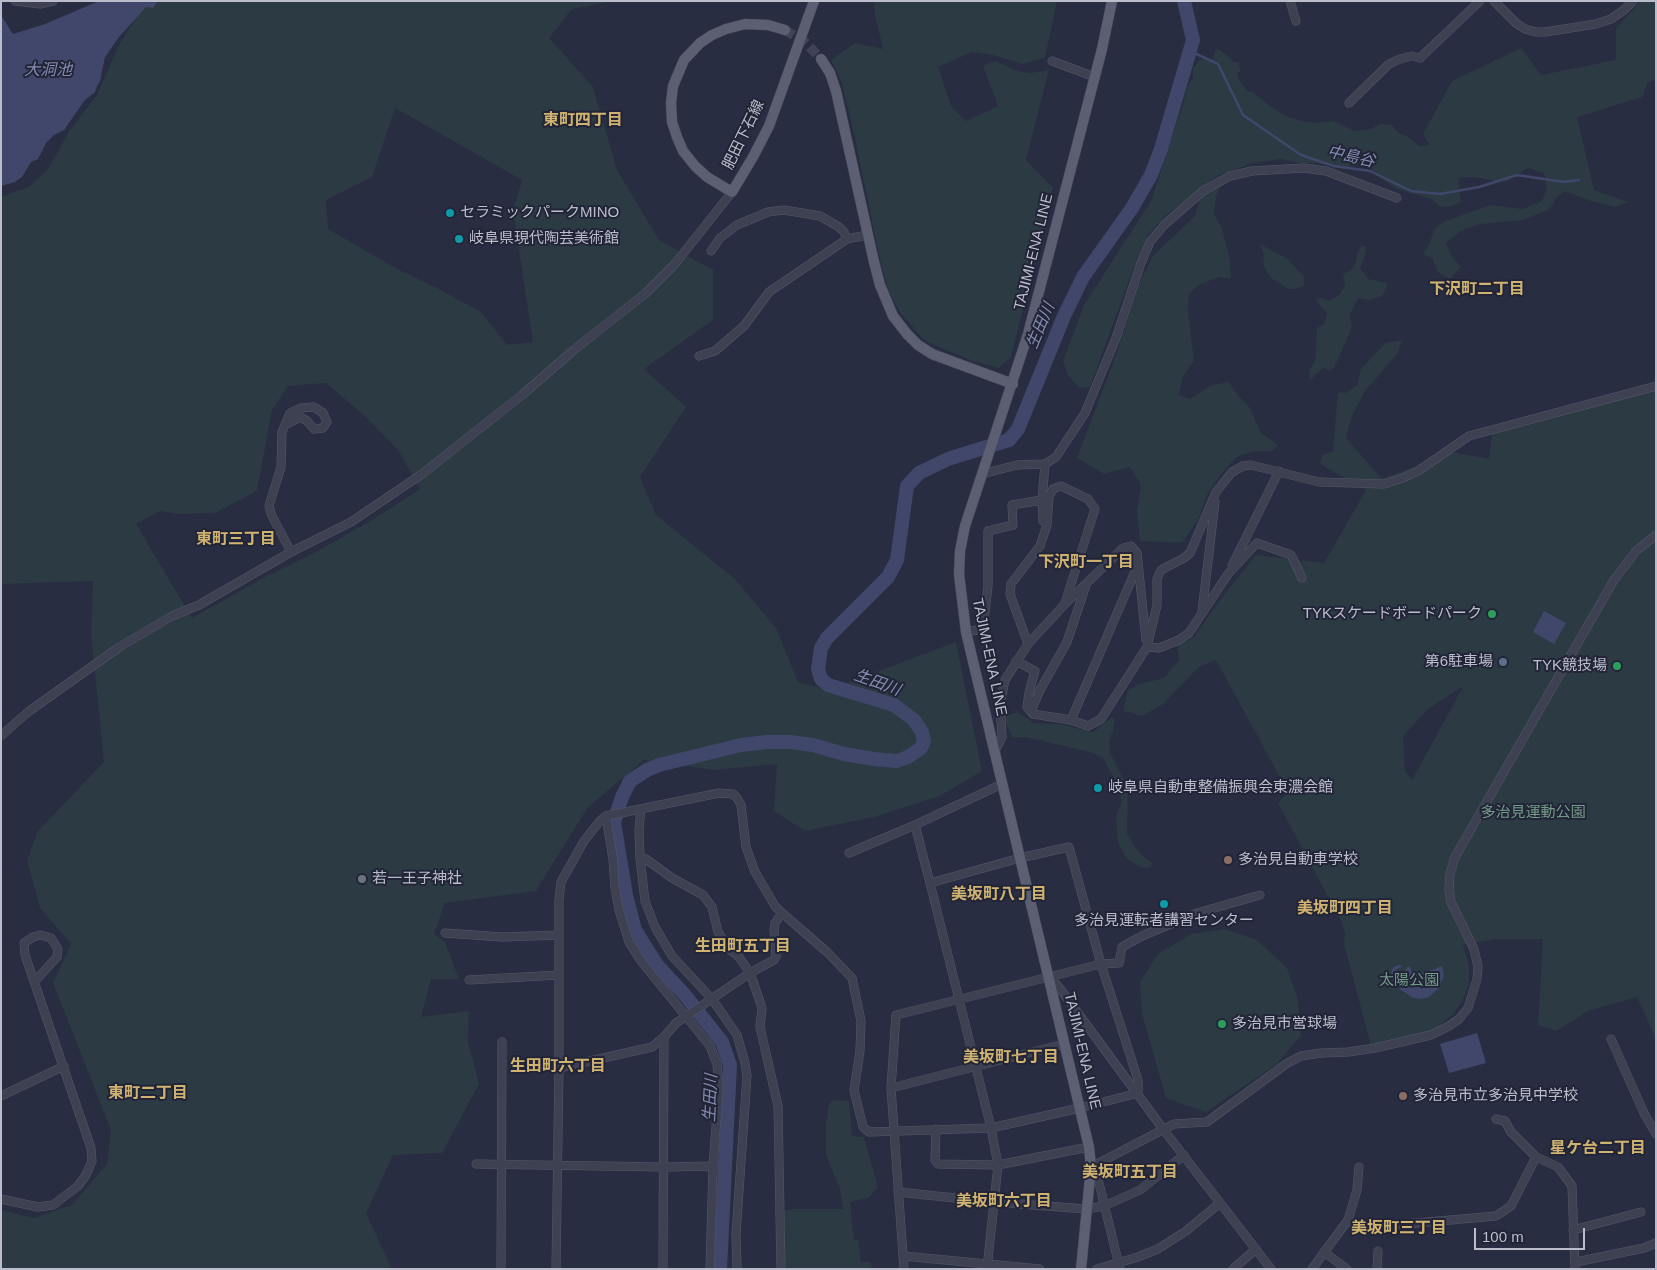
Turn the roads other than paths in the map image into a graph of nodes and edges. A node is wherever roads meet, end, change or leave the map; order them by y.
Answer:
1 (16, 1) edge
2 (53, 1) edge
3 (814, 1) edge
4 (1112, 1) edge
5 (1290, 1) edge
6 (1480, 1) edge
7 (1494, 1) edge
8 (1633, 1) edge
9 (1296, 21) dead end
10 (785, 30) tunnel mouth
11 (821, 60) tunnel mouth
12 (1052, 61) dead end
13 (1095, 77) junction
14 (1348, 103) dead end
15 (732, 192) junction
16 (1397, 198) dead end
17 (868, 235) junction
18 (847, 239) junction
19 (710, 251) dead end
20 (700, 356) dead end
21 (1013, 384) junction
22 (1656, 386) edge
23 (285, 425) junction
24 (1045, 464) junction
25 (1279, 471) junction
26 (982, 474) junction
27 (1216, 492) junction
28 (1042, 500) junction
29 (1044, 531) junction
30 (1656, 535) edge
31 (291, 552) junction
32 (1138, 565) junction
33 (1228, 574) junction
34 (1302, 578) dead end
35 (1087, 584) junction
36 (1064, 605) junction
37 (1202, 614) junction
38 (966, 632) junction
39 (1028, 644) junction
40 (1147, 647) junction
41 (1016, 661) junction
42 (1030, 711) junction
43 (1071, 720) junction
44 (1, 736) edge
45 (995, 751) junction
46 (1002, 784) junction
47 (641, 808) junction
48 (606, 816) junction
49 (915, 825) junction
50 (849, 853) dead end
51 (640, 858) junction
52 (1020, 858) junction
53 (930, 883) junction
54 (1260, 895) dead end
55 (782, 914) junction
56 (445, 933) dead end
57 (559, 935) junction
58 (1101, 964) junction
59 (750, 973) junction
60 (559, 975) junction
61 (1049, 976) junction
62 (469, 980) dead end
63 (35, 981) junction
64 (712, 999) junction
65 (959, 1000) junction
66 (686, 1016) junction
67 (664, 1037) junction
68 (1611, 1039) dead end
69 (502, 1042) dead end
70 (1064, 1044) junction
71 (64, 1066) junction
72 (975, 1066) junction
73 (559, 1068) junction
74 (891, 1088) junction
75 (1138, 1093) junction
76 (1, 1096) edge
77 (1080, 1108) junction
78 (1496, 1118) dead end
79 (991, 1128) junction
80 (936, 1129) junction
81 (1163, 1129) junction
82 (894, 1131) junction
83 (1656, 1134) edge
84 (1089, 1147) junction
85 (1184, 1155) junction
86 (1536, 1157) junction
87 (476, 1164) dead end
88 (502, 1164) junction
89 (998, 1165) junction
90 (558, 1166) junction
91 (713, 1166) junction
92 (664, 1167) junction
93 (1090, 1167) junction
94 (1359, 1167) dead end
95 (898, 1192) junction
96 (1, 1199) edge
97 (993, 1202) junction
98 (1220, 1203) junction
99 (1104, 1206) junction
100 (1086, 1209) junction
101 (1641, 1212) dead end
102 (1348, 1220) junction
103 (1574, 1230) junction
104 (1656, 1243) edge
105 (1256, 1249) junction
106 (1378, 1251) dead end
107 (1324, 1252) junction
108 (903, 1256) junction
109 (1576, 1265) edge
110 (1119, 1266) edge
111 (987, 1267) edge
112 (501, 1269) edge
113 (556, 1269) edge
114 (663, 1269) edge
115 (710, 1269) edge
116 (737, 1269) edge
117 (782, 1269) edge
118 (904, 1269) edge
119 (1040, 1269) edge
120 (1081, 1269) edge
121 (1097, 1269) edge
122 (1234, 1269) edge
123 (1271, 1269) edge
124 (1312, 1269) edge
125 (1346, 1269) edge
126 (1377, 1269) edge

1 - 2 street
3 - 15 main road, 肥田下石線
4 - 13 main road, TAJIMI-ENA LINE
5 - 9 street
6 - 14 street
7 - 8 street
10 - 15 main road, 肥田下石線
11 - 17 main road
12 - 13 street
13 - 21 main road, TAJIMI-ENA LINE
15 - 31 street
16 - 24 street
17 - 18 street
17 - 21 main road
18 - 19 street
18 - 20 street
21 - 26 main road, TAJIMI-ENA LINE
22 - 25 street
23 - 23 street
23 - 31 street
24 - 26 street
24 - 28 street
25 - 27 street
25 - 33 street
26 - 38 main road, TAJIMI-ENA LINE
27 - 37 street
27 - 40 street
28 - 29 street
28 - 38 street
29 - 36 street
29 - 39 street
30 - 81 street
31 - 44 street
32 - 35 street
32 - 40 street
32 - 43 street
33 - 34 street
33 - 37 street
35 - 36 street
35 - 42 street
36 - 39 street
37 - 40 street
38 - 45 main road, TAJIMI-ENA LINE
39 - 41 street
40 - 43 street
41 - 42 street
41 - 45 street
42 - 43 street
45 - 46 main road, TAJIMI-ENA LINE
46 - 49 street
46 - 52 main road, TAJIMI-ENA LINE
47 - 48 street
47 - 51 street
47 - 55 street
48 - 57 street
48 - 66 street
49 - 50 street
49 - 53 street
51 - 59 street
51 - 64 street
52 - 53 street
52 - 58 street
52 - 61 main road, TAJIMI-ENA LINE
53 - 65 street
54 - 58 street
55 - 59 street
55 - 82 street
56 - 57 street
57 - 60 street
58 - 61 street
58 - 75 street
59 - 64 street
59 - 117 street
60 - 62 street
60 - 73 street
61 - 65 street
61 - 70 main road, TAJIMI-ENA LINE
61 - 75 street
63 - 63 street
63 - 71 street
64 - 66 street
64 - 116 street
65 - 72 street
65 - 74 street
66 - 67 street
66 - 91 street
67 - 73 street
67 - 92 street
68 - 83 street
69 - 88 street
70 - 72 street
70 - 77 main road, TAJIMI-ENA LINE
71 - 76 street
71 - 96 street
72 - 74 street
72 - 79 street
73 - 90 street
74 - 82 street
75 - 77 street
75 - 81 street
77 - 79 street
77 - 84 main road, TAJIMI-ENA LINE
78 - 86 street
79 - 80 street
79 - 89 street
80 - 82 street
80 - 89 street
81 - 85 street
81 - 93 street
82 - 95 street
84 - 89 street
84 - 93 main road, TAJIMI-ENA LINE
85 - 98 street
85 - 99 street
86 - 102 street
86 - 103 street
87 - 88 street
88 - 90 street
88 - 112 street
89 - 97 street
90 - 92 street
90 - 113 street
91 - 92 street
91 - 115 street
92 - 114 street
93 - 99 street
93 - 100 main road, TAJIMI-ENA LINE
94 - 102 street
95 - 97 street
95 - 108 street
97 - 100 street
97 - 111 street
98 - 105 street
98 - 110 street
99 - 100 street
99 - 110 street
100 - 120 main road, TAJIMI-ENA LINE
101 - 103 street
102 - 107 street
103 - 109 street
104 - 109 street
105 - 122 street
105 - 123 street
106 - 126 street
107 - 124 street
107 - 125 street
108 - 111 street
108 - 118 street
110 - 121 street
111 - 119 street

